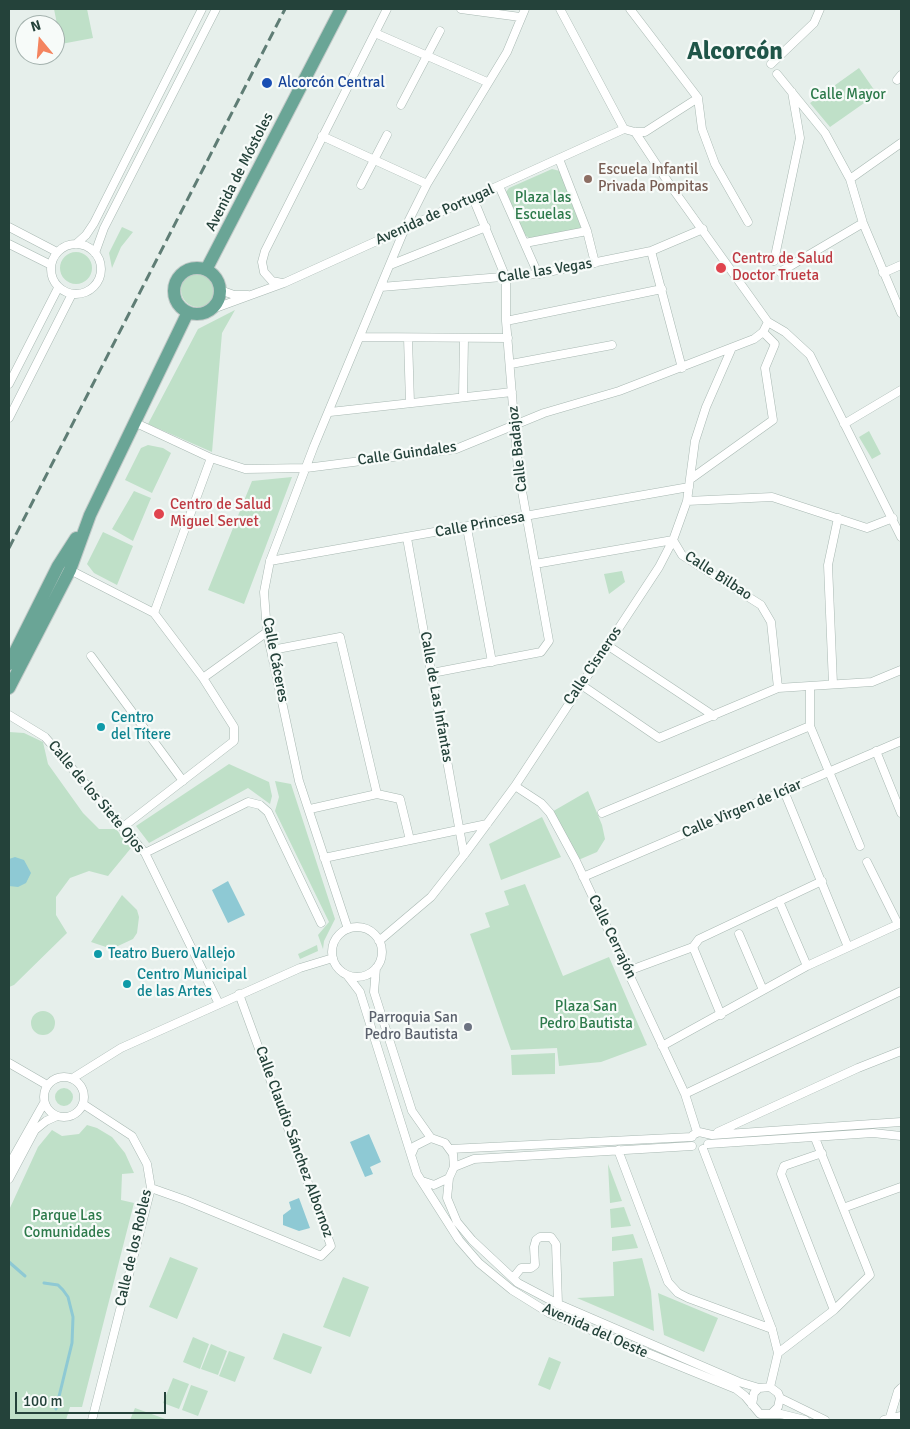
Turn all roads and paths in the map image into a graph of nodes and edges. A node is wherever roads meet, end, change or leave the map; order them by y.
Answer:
1 (202, 9) edge
2 (216, 9) edge
3 (341, 9) edge
4 (387, 9) edge
5 (460, 9) edge
6 (525, 9) edge
7 (560, 9) edge
8 (630, 9) edge
9 (820, 9) edge
10 (520, 17) junction
11 (440, 31) dead end
12 (374, 33) junction
13 (427, 56) junction
14 (771, 64) dead end
15 (777, 74) dead end
16 (487, 82) junction
17 (791, 90) junction
18 (698, 98) junction
19 (401, 104) dead end
20 (624, 129) junction
21 (635, 132) junction
22 (387, 134) dead end
23 (322, 136) junction
24 (901, 143) edge
25 (558, 159) junction
26 (374, 160) junction
27 (850, 179) junction
28 (426, 184) junction
29 (361, 185) dead end
30 (499, 186) junction
31 (473, 198) junction
32 (748, 222) dead end
33 (864, 223) junction
34 (9, 227) edge
35 (486, 227) junction
36 (405, 228) junction
37 (703, 229) junction
38 (587, 231) junction
39 (524, 243) junction
40 (9, 244) edge
41 (76, 244) junction
42 (651, 251) junction
43 (57, 252) junction
44 (95, 253) junction
45 (774, 261) dead end
46 (595, 263) junction
47 (50, 265) junction
48 (390, 265) junction
49 (901, 265) edge
50 (207, 268) junction
51 (780, 272) dead end
52 (883, 273) junction
53 (538, 274) junction
54 (506, 278) junction
55 (284, 283) junction
56 (381, 287) junction
57 (58, 288) junction
58 (662, 289) junction
59 (220, 290) junction
60 (72, 294) junction
61 (250, 295) junction
62 (210, 310) junction
63 (188, 312) junction
64 (901, 313) edge
65 (506, 320) junction
66 (768, 322) junction
67 (763, 332) junction
68 (784, 332) junction
69 (361, 337) junction
70 (408, 338) junction
71 (508, 338) junction
72 (464, 339) junction
73 (612, 344) dead end
74 (775, 344) junction
75 (731, 350) junction
76 (511, 364) junction
77 (682, 368) junction
78 (9, 384) edge
79 (901, 390) edge
80 (512, 392) junction
81 (463, 397) junction
82 (410, 403) junction
83 (330, 412) junction
84 (9, 418) edge
85 (136, 423) junction
86 (844, 424) junction
87 (514, 427) junction
88 (211, 458) junction
89 (306, 468) junction
90 (692, 478) junction
91 (688, 487) junction
92 (687, 501) junction
93 (90, 515) junction
94 (526, 517) junction
95 (838, 518) junction
96 (893, 518) junction
97 (468, 528) junction
98 (901, 537) edge
99 (407, 538) junction
100 (673, 540) junction
101 (270, 561) junction
102 (535, 564) junction
103 (70, 570) junction
104 (154, 613) junction
105 (267, 632) junction
106 (607, 645) junction
107 (272, 650) junction
108 (91, 656) dead end
109 (492, 662) junction
110 (9, 664) edge
111 (901, 670) edge
112 (432, 673) junction
113 (203, 678) junction
114 (580, 684) junction
115 (833, 684) junction
116 (810, 686) junction
117 (9, 688) edge
118 (778, 688) junction
119 (9, 715) edge
120 (714, 716) junction
121 (810, 726) junction
122 (901, 741) edge
123 (876, 751) junction
124 (830, 772) junction
125 (183, 782) junction
126 (515, 786) junction
127 (784, 791) junction
128 (376, 794) junction
129 (310, 809) junction
130 (901, 812) edge
131 (602, 813) dead end
132 (487, 824) junction
133 (123, 827) junction
134 (460, 829) junction
135 (410, 840) junction
136 (860, 846) dead end
137 (145, 853) junction
138 (464, 855) junction
139 (324, 858) junction
140 (867, 862) dead end
141 (583, 877) junction
142 (822, 881) junction
143 (779, 901) junction
144 (321, 923) dead end
145 (900, 924) edge
146 (348, 929) junction
147 (739, 934) dead end
148 (379, 940) junction
149 (693, 947) junction
150 (848, 947) junction
151 (333, 958) junction
152 (807, 966) junction
153 (376, 968) junction
154 (628, 971) junction
155 (347, 975) junction
156 (763, 990) junction
157 (901, 991) edge
158 (239, 994) junction
159 (219, 1004) junction
160 (721, 1016) junction
161 (662, 1046) junction
162 (901, 1052) edge
163 (9, 1063) edge
164 (73, 1078) junction
165 (47, 1085) junction
166 (684, 1094) junction
167 (44, 1102) junction
168 (83, 1104) junction
169 (57, 1116) junction
170 (901, 1122) edge
171 (694, 1134) junction
172 (710, 1135) junction
173 (901, 1136) edge
174 (431, 1138) junction
175 (815, 1138) junction
176 (692, 1146) junction
177 (705, 1147) junction
178 (450, 1149) junction
179 (618, 1150) junction
180 (412, 1153) junction
181 (822, 1153) junction
182 (9, 1165) edge
183 (454, 1167) junction
184 (448, 1178) junction
185 (9, 1179) edge
186 (422, 1181) junction
187 (901, 1187) edge
188 (151, 1188) junction
189 (843, 1208) junction
190 (513, 1278) junction
191 (558, 1304) junction
192 (834, 1310) junction
193 (772, 1329) junction
194 (778, 1353) junction
195 (770, 1387) junction
196 (759, 1388) junction
197 (901, 1388) edge
198 (780, 1398) junction
199 (752, 1405) junction
200 (772, 1413) junction
201 (901, 1416) edge
202 (887, 1419) edge
203 (92, 1420) edge
204 (805, 1420) edge
205 (825, 1420) edge

1 - 41 street
2 - 44 street
3 - 50 main road, Avenida de Móstoles
4 - 12 street
5 - 10 street
6 - 10 street, Calle Cáceres
7 - 20 street
8 - 18 street
9 - 14 street
10 - 16 street, Calle Cáceres
11 - 13 street
12 - 13 street
12 - 23 street
13 - 16 street
13 - 19 street
15 - 17 street
16 - 28 street, Calle Cáceres
17 - 27 street
17 - 45 street
18 - 21 street
18 - 32 street
20 - 21 street
20 - 25 street, Avenida de Portugal
21 - 37 street
22 - 26 street
23 - 26 street
23 - 55 street
24 - 27 street
25 - 30 street, Avenida de Portugal
25 - 38 street
26 - 28 street
26 - 29 street
27 - 33 street
28 - 36 street, Calle Cáceres
30 - 31 street, Avenida de Portugal
30 - 39 street
31 - 35 street, Calle Badajoz
31 - 36 street, Avenida de Portugal
33 - 51 street
33 - 52 street
34 - 43 street
35 - 48 street
35 - 54 street, Calle Badajoz
36 - 48 street, Calle Cáceres
36 - 55 street, Avenida de Portugal
37 - 42 street, Calle las Vegas
37 - 66 street
38 - 39 street
38 - 46 street
39 - 53 street
40 - 47 street
41 - 43 street
41 - 44 street
42 - 46 street, Calle las Vegas
42 - 58 street
43 - 47 street
44 - 60 street
46 - 53 street, Calle las Vegas
47 - 57 street
48 - 56 street, Calle Cáceres
49 - 52 street
50 - 59 main road
50 - 63 main road
52 - 64 street
53 - 54 street, Calle las Vegas
54 - 56 street, Calle las Vegas
54 - 65 street, Calle Badajoz
55 - 61 street, Avenida de Portugal
56 - 69 street, Calle Cáceres
57 - 60 street
57 - 78 street
58 - 65 street
58 - 77 street
59 - 61 street, Avenida de Portugal
59 - 62 main road
60 - 84 street
61 - 62 street, Avenida de Portugal
62 - 63 main road
63 - 85 main road
65 - 71 street, Calle Badajoz
66 - 67 street
66 - 68 street
67 - 74 street
67 - 75 street, Calle Guindales
68 - 74 street
68 - 86 street
69 - 70 street
69 - 83 street, Calle Cáceres
70 - 72 street
70 - 82 street
71 - 72 street
71 - 76 street, Calle Badajoz
72 - 81 street
73 - 76 street
74 - 90 street
75 - 77 street, Calle Guindales
75 - 90 street, Calle Cisneros
76 - 80 street, Calle Badajoz
77 - 87 street, Calle Guindales
79 - 86 street
80 - 81 street
80 - 87 street, Calle Badajoz
81 - 82 street
82 - 83 street
83 - 89 street, Calle Cáceres
85 - 88 street, Calle Guindales
85 - 93 main road
86 - 96 street
87 - 89 street, Calle Guindales
87 - 94 street, Calle Badajoz
88 - 89 street, Calle Guindales
88 - 104 street
89 - 101 street, Calle Cáceres
90 - 91 street, Calle Cisneros
91 - 92 street, Calle Cisneros
91 - 94 street, Calle Princesa
92 - 95 street
92 - 100 street, Calle Cisneros
93 - 103 main road
93 - 110 main road
94 - 97 street, Calle Princesa
94 - 102 street, Calle Badajoz
95 - 96 street
95 - 115 street
96 - 98 street
97 - 99 street, Calle Princesa
97 - 109 street
99 - 101 street, Calle Princesa
99 - 112 street, Calle de Las Infantas
100 - 102 street, Calle Bilbao
100 - 106 street, Calle Cisneros
100 - 118 street, Calle Bilbao
101 - 105 street, Calle Cáceres
102 - 109 street, Calle Badajoz
103 - 104 street
103 - 117 main road
104 - 113 street
105 - 107 street, Calle Cáceres
105 - 113 street
106 - 114 street, Calle Cisneros
106 - 120 street
107 - 128 street
107 - 129 street, Calle Cáceres
108 - 125 street
109 - 112 street, Calle Badajoz
111 - 115 street
112 - 134 street, Calle de Las Infantas
113 - 125 street
114 - 120 street
114 - 126 street, Calle Cisneros
115 - 116 street
116 - 118 street
116 - 121 street
118 - 120 street
119 - 133 street, Calle de los Siete Ojos
121 - 124 street
121 - 131 street
122 - 123 street, Calle Virgen de Icíar
123 - 124 street, Calle Virgen de Icíar
123 - 130 street
124 - 127 street, Calle Virgen de Icíar
124 - 136 street
125 - 133 street
126 - 132 street, Calle Cisneros
126 - 141 street, Calle Cerrajón
127 - 141 street, Calle Virgen de Icíar
127 - 142 street
128 - 129 street
128 - 135 street
129 - 139 street, Calle Cáceres
132 - 134 street
132 - 138 street, Calle Cisneros
133 - 137 street, Calle de los Siete Ojos
134 - 135 street
134 - 138 street, Calle de Las Infantas
135 - 139 street
137 - 144 street
137 - 159 street, Calle de los Siete Ojos
138 - 148 street, Calle Cisneros
139 - 146 street, Calle Cáceres
140 - 145 street
141 - 154 street, Calle Cerrajón
142 - 143 street
142 - 150 street
143 - 149 street
143 - 152 street
145 - 150 street
146 - 148 street
146 - 151 street
147 - 156 street
148 - 153 street
149 - 154 street
149 - 160 street
150 - 152 street
151 - 155 street
151 - 158 street
152 - 156 street
153 - 155 street
153 - 174 street
154 - 161 street, Calle Cerrajón
155 - 180 street
156 - 160 street
157 - 166 street
158 - 159 street
158 - 188 street, Calle Claudio Sánchez Albornoz
159 - 164 street
160 - 161 street
161 - 166 street, Calle Cerrajón
162 - 172 street
163 - 165 street
164 - 165 street
164 - 168 street
165 - 167 street
166 - 171 street, Calle Cerrajón
167 - 169 street
167 - 182 street
168 - 169 street
168 - 188 street, Calle de los Robles
169 - 185 street
170 - 172 street
171 - 172 street
171 - 176 street, Calle Cerrajón
171 - 178 street
172 - 177 street
173 - 175 street
174 - 178 street
174 - 180 street
175 - 177 street
175 - 181 street
176 - 177 street
176 - 179 street
177 - 193 street
178 - 183 street
179 - 183 street
179 - 193 street
180 - 186 street
181 - 189 street
181 - 192 street
183 - 184 street
184 - 186 street
184 - 190 street, Avenida del Oeste
186 - 199 street, Avenida del Oeste
187 - 189 street
188 - 203 street, Calle de los Robles
189 - 192 street
190 - 191 street, Avenida del Oeste
190 - 191 street, Avenida del Oeste
191 - 196 street, Avenida del Oeste
192 - 194 street
193 - 194 street
194 - 195 street
195 - 196 street
195 - 198 street
196 - 199 street
197 - 202 street
198 - 200 street
198 - 205 street
199 - 200 street
200 - 204 street
201 - 202 street

